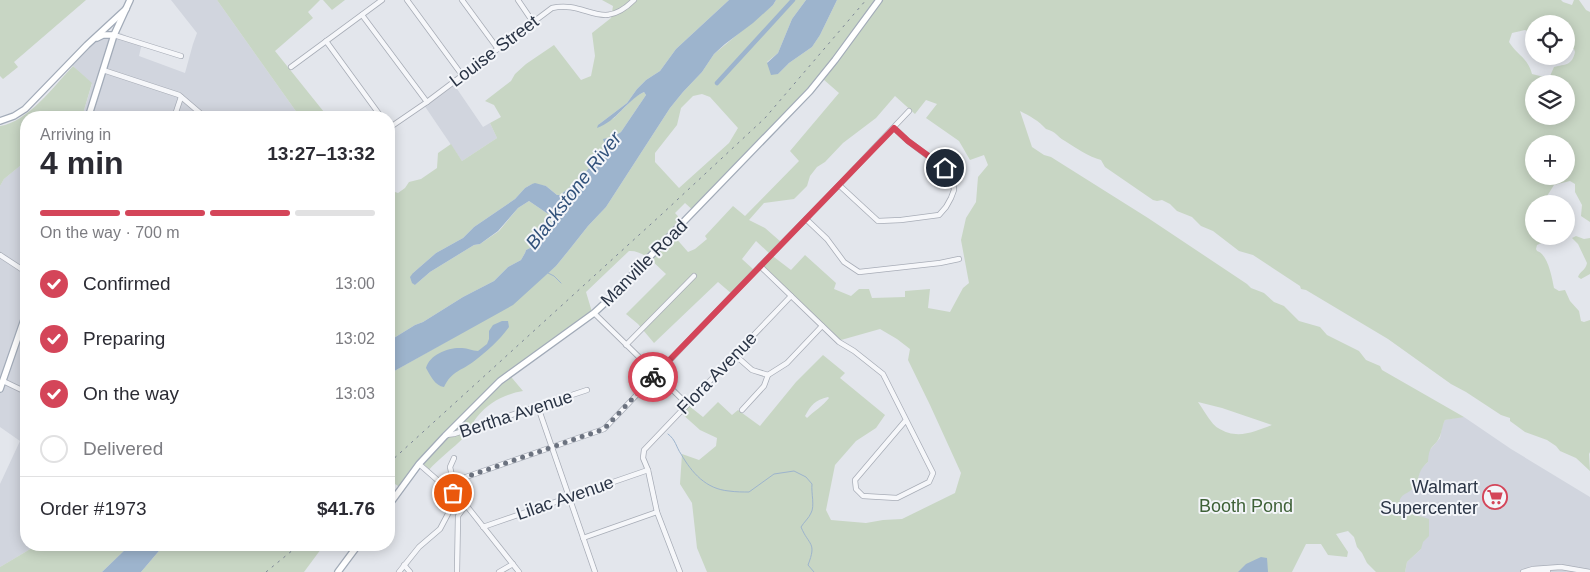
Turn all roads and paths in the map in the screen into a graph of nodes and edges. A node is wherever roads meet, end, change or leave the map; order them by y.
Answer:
1 (130, 0) edge
2 (382, 0) edge
3 (407, 0) edge
4 (462, 0) edge
5 (518, 0) edge
6 (634, 0) edge
7 (879, 0) edge
8 (126, 9) junction
9 (362, 15) junction
10 (533, 22) junction
11 (102, 31) junction
12 (114, 34) junction
13 (326, 41) junction
14 (87, 45) junction
15 (498, 49) junction
16 (181, 56) dead end
17 (291, 67) dead end
18 (103, 70) junction
19 (462, 75) junction
20 (181, 97) junction
21 (427, 102) junction
22 (23, 111) edge
23 (90, 111) edge
24 (176, 111) edge
25 (198, 111) edge
26 (377, 111) edge
27 (908, 111) dead end
28 (20, 112) edge
29 (0, 120) edge
30 (395, 124) edge
31 (894, 128) junction
32 (839, 186) junction
33 (806, 219) junction
34 (0, 255) edge
35 (959, 259) dead end
36 (760, 266) junction
37 (20, 268) edge
38 (694, 276) dead end
39 (791, 296) junction
40 (594, 313) junction
41 (822, 326) junction
42 (20, 331) edge
43 (626, 345) junction
44 (735, 355) junction
45 (656, 374) junction
46 (768, 375) junction
47 (3, 381) junction
48 (0, 389) edge
49 (20, 389) edge
50 (587, 390) dead end
51 (687, 404) junction
52 (538, 407) junction
53 (742, 410) dead end
54 (906, 420) junction
55 (445, 436) junction
56 (552, 447) junction
57 (454, 458) dead end
58 (419, 464) junction
59 (648, 470) junction
60 (454, 491) junction
61 (395, 496) edge
62 (569, 497) junction
63 (466, 505) junction
64 (657, 512) junction
65 (483, 527) junction
66 (583, 538) junction
67 (354, 551) edge
68 (513, 564) junction
69 (404, 565) junction
70 (338, 572) edge
71 (399, 572) edge
72 (410, 572) edge
73 (457, 572) edge
74 (498, 572) edge
75 (519, 572) edge
76 (595, 572) edge
77 (680, 572) edge
78 (1522, 572) edge
79 (1532, 572) edge
80 (1575, 572) edge
81 (1590, 572) edge

1 - 8 main road
2 - 9 street
3 - 19 street
4 - 15 street
5 - 10 street
6 - 10 street, Louise Street
7 - 40 main road, Manville Road
8 - 11 main road
8 - 12 main road
9 - 13 street
9 - 21 street
10 - 15 street, Louise Street
11 - 12 main road
11 - 14 main road
12 - 14 main road
12 - 16 street
12 - 18 main road
13 - 17 street
13 - 26 street
14 - 22 main road
15 - 19 street, Louise Street
18 - 20 street
18 - 23 main road
19 - 21 street, Louise Street
20 - 24 street
20 - 25 street
21 - 30 street, Louise Street
27 - 31 street
28 - 29 main road
31 - 32 street
31 - 32 street
32 - 33 street
33 - 35 street
33 - 36 street
34 - 37 street
36 - 39 street
36 - 45 street
38 - 43 street
39 - 41 street
39 - 44 street, Flora Avenue
40 - 43 street
40 - 55 main road, Manville Road
41 - 46 street
41 - 54 street
42 - 47 main road
43 - 45 street
44 - 46 street
44 - 51 street, Flora Avenue
45 - 51 street
45 - 56 street
46 - 53 street
47 - 48 main road
47 - 49 street
50 - 52 street, Bertha Avenue
51 - 59 street, Flora Avenue
52 - 55 street, Bertha Avenue
52 - 56 street
54 - 54 street
55 - 58 main road, Manville Road
56 - 60 street
56 - 62 street
57 - 60 street
58 - 60 street
58 - 61 main road, Manville Road
59 - 62 street, Lilac Avenue
59 - 64 street
60 - 63 street
60 - 69 street
62 - 65 street, Lilac Avenue
62 - 66 street
63 - 65 street
63 - 73 street
64 - 66 street
64 - 77 street
65 - 68 street
66 - 76 street
67 - 70 main road
68 - 74 street
68 - 75 street
69 - 71 street
69 - 72 street
78 - 81 street
79 - 80 street

